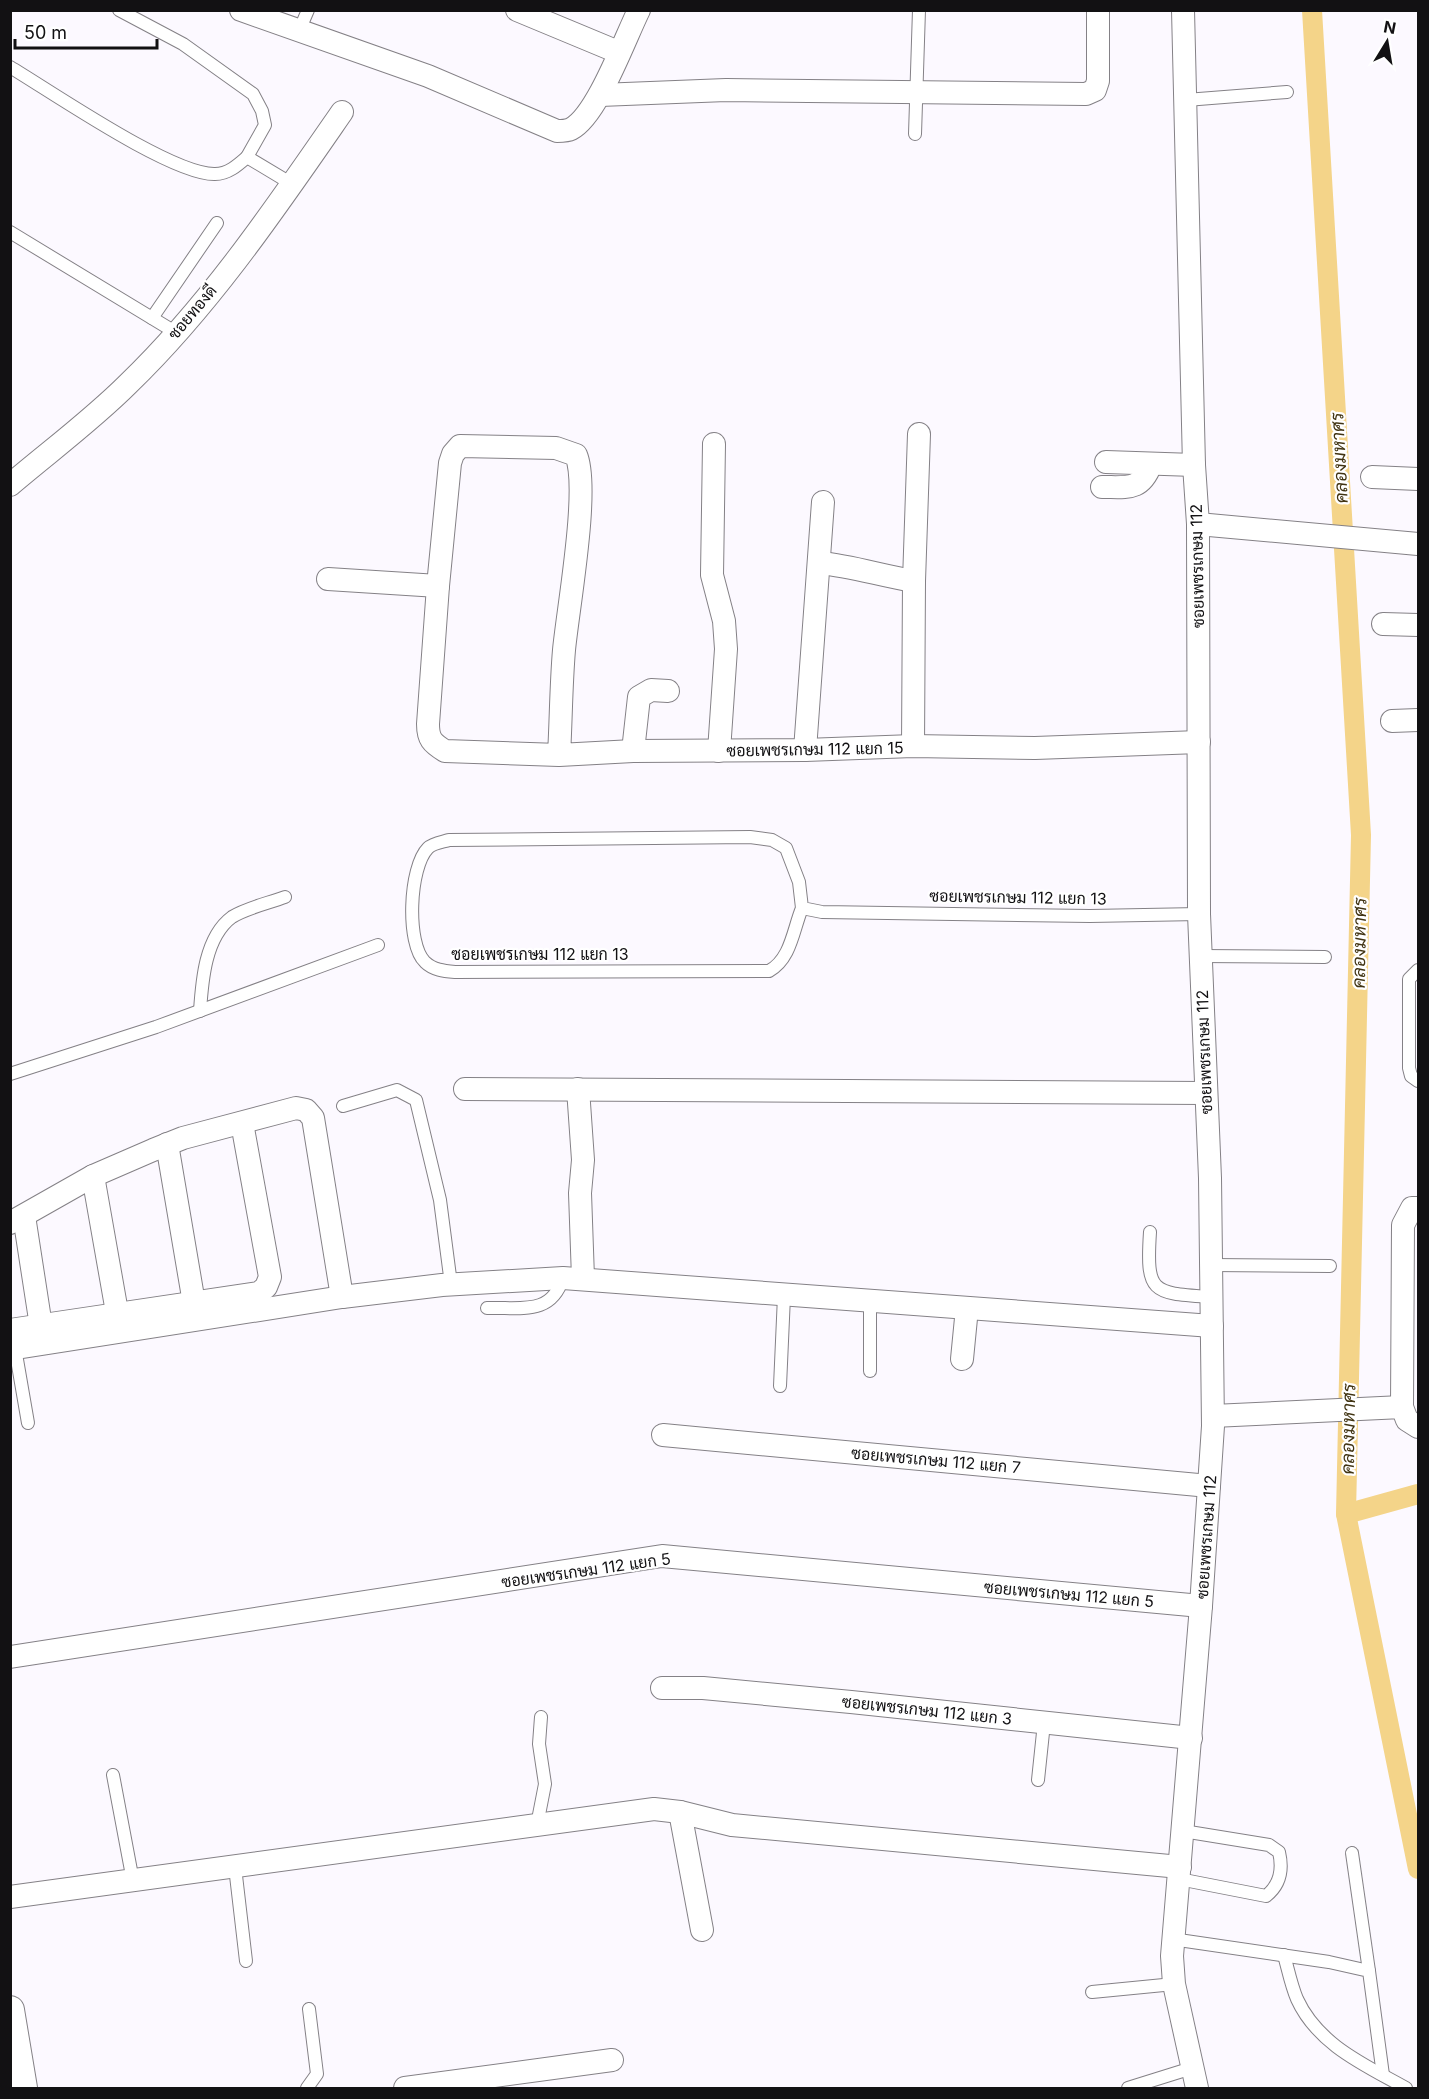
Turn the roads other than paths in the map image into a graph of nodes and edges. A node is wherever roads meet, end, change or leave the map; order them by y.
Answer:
1 (119, 10) edge
2 (242, 10) edge
3 (308, 10) edge
4 (517, 10) edge
5 (639, 10) edge
6 (919, 10) edge
7 (1098, 10) edge
8 (1183, 10) edge
9 (299, 32) junction
10 (618, 52) junction
11 (10, 67) edge
12 (917, 92) junction
13 (1287, 92) dead end
14 (600, 94) junction
15 (1186, 100) junction
16 (342, 112) dead end
17 (915, 134) dead end
18 (247, 157) junction
19 (292, 184) junction
20 (217, 223) dead end
21 (10, 232) edge
22 (152, 318) junction
23 (175, 332) junction
24 (920, 434) dead end
25 (714, 444) dead end
26 (1106, 462) dead end
27 (1151, 464) junction
28 (1194, 465) junction
29 (1372, 477) dead end
30 (1419, 479) edge
31 (10, 485) edge
32 (1102, 487) dead end
33 (823, 502) dead end
34 (1198, 524) junction
35 (1419, 544) edge
36 (820, 563) junction
37 (328, 579) dead end
38 (914, 581) junction
39 (438, 586) junction
40 (1383, 624) dead end
41 (1419, 625) edge
42 (668, 691) dead end
43 (1419, 720) edge
44 (1392, 721) dead end
45 (1199, 741) junction
46 (912, 746) junction
47 (805, 750) junction
48 (633, 751) junction
49 (719, 751) junction
50 (559, 755) junction
51 (285, 897) dead end
52 (802, 908) junction
53 (1198, 914) junction
54 (378, 945) dead end
55 (1200, 956) junction
56 (1325, 957) dead end
57 (1419, 970) edge
58 (200, 1011) junction
59 (10, 1074) edge
60 (1419, 1081) edge
61 (465, 1089) dead end
62 (578, 1089) junction
63 (1206, 1092) junction
64 (343, 1106) dead end
65 (242, 1123) junction
66 (167, 1144) junction
67 (93, 1176) junction
68 (1419, 1208) edge
69 (17, 1220) edge
70 (1150, 1232) dead end
71 (1211, 1265) junction
72 (1330, 1266) dead end
73 (1411, 1269) edge
74 (573, 1278) junction
75 (451, 1284) junction
76 (784, 1296) junction
77 (342, 1297) junction
78 (1211, 1297) junction
79 (870, 1301) junction
80 (194, 1304) junction
81 (487, 1308) dead end
82 (967, 1308) junction
83 (119, 1323) junction
84 (1412, 1324) edge
85 (41, 1326) junction
86 (1212, 1326) junction
87 (12, 1342) edge
88 (962, 1359) dead end
89 (870, 1371) dead end
90 (780, 1386) dead end
91 (1403, 1397) edge
92 (1213, 1416) junction
93 (28, 1423) dead end
94 (1419, 1426) edge
95 (663, 1435) dead end
96 (1209, 1486) junction
97 (1201, 1606) junction
98 (10, 1657) edge
99 (662, 1688) dead end
100 (541, 1717) dead end
101 (1044, 1723) junction
102 (1191, 1738) junction
103 (114, 1775) dead end
104 (1038, 1780) dead end
105 (680, 1812) junction
106 (537, 1825) junction
107 (1183, 1831) junction
108 (1352, 1853) dead end
109 (235, 1867) junction
110 (1179, 1873) junction
111 (134, 1881) junction
112 (10, 1898) edge
113 (702, 1930) dead end
114 (1172, 1939) junction
115 (1284, 1955) junction
116 (246, 1960) dead end
117 (1369, 1971) junction
118 (1174, 1984) junction
119 (1092, 1992) dead end
120 (309, 2009) dead end
121 (10, 2010) edge
122 (612, 2060) dead end
123 (1383, 2075) junction
124 (1195, 2078) edge
125 (22, 2088) edge
126 (307, 2088) edge
127 (405, 2088) edge
128 (1128, 2088) edge
129 (1406, 2088) edge

1 - 18 lane
2 - 9 street
3 - 9 lane
4 - 10 street
5 - 10 street
6 - 12 lane
7 - 12 street
8 - 15 street, ซอยเพชรเกษม 112
9 - 14 street
10 - 14 street
11 - 18 lane
12 - 14 street
12 - 17 lane
13 - 15 lane
15 - 28 street, ซอยเพชรเกษม 112
16 - 19 street, ซอยทองดี
18 - 19 lane
19 - 23 street, ซอยทองดี
20 - 22 lane
21 - 22 lane
22 - 23 lane
23 - 31 street, ซอยทองดี
24 - 38 street
25 - 49 street
26 - 27 street
27 - 28 street
27 - 32 street
28 - 34 street, ซอยเพชรเกษม 112
29 - 30 street
33 - 36 street
34 - 35 street
34 - 45 street, ซอยเพชรเกษม 112
36 - 38 street
36 - 47 street
37 - 39 street
38 - 46 street
39 - 50 street, ซอยเพชรเกษม 112 แยก 15
39 - 50 street
40 - 41 street
42 - 48 street
43 - 44 street
45 - 46 street, ซอยเพชรเกษม 112 แยก 15
45 - 53 street, ซอยเพชรเกษม 112
46 - 47 street, ซอยเพชรเกษม 112 แยก 15
47 - 49 street, ซอยเพชรเกษม 112 แยก 15
48 - 49 street, ซอยเพชรเกษม 112 แยก 15
48 - 50 street, ซอยเพชรเกษม 112 แยก 15
51 - 58 lane
52 - 52 lane, ซอยเพชรเกษม 112 แยก 13
52 - 53 lane, ซอยเพชรเกษม 112 แยก 13
53 - 55 street, ซอยเพชรเกษม 112
54 - 58 lane
55 - 56 lane
55 - 63 street, ซอยเพชรเกษม 112
57 - 60 lane
58 - 59 lane
61 - 62 street
62 - 63 street
62 - 74 street
63 - 71 street, ซอยเพชรเกษม 112
64 - 75 lane
65 - 66 street
65 - 77 street
65 - 80 street
66 - 67 street
66 - 80 street
67 - 69 street
67 - 83 street
68 - 73 street
69 - 85 street
70 - 78 lane
71 - 72 lane
71 - 78 street, ซอยเพชรเกษม 112
73 - 84 street
74 - 75 street
74 - 76 street
74 - 81 lane
75 - 77 street
76 - 79 street
76 - 90 lane
77 - 83 street
78 - 86 street, ซอยเพชรเกษม 112
79 - 82 street
79 - 89 lane
80 - 83 street
82 - 86 street
82 - 88 street
83 - 85 street
83 - 87 street
84 - 91 street
85 - 87 street
86 - 92 street, ซอยเพชรเกษม 112
87 - 93 lane
91 - 92 street
91 - 94 street
92 - 96 street, ซอยเพชรเกษม 112
95 - 96 street, ซอยเพชรเกษม 112 แยก 7
96 - 97 street, ซอยเพชรเกษม 112
97 - 98 street, ซอยเพชรเกษม 112 แยก 5
97 - 102 street, ซอยเพชรเกษม 112
99 - 101 street, ซอยเพชรเกษม 112 แยก 3
100 - 106 lane
101 - 102 street, ซอยเพชรเกษม 112 แยก 3
101 - 104 lane
102 - 107 street, ซอยเพชรเกษม 112
103 - 111 lane
105 - 106 street
105 - 110 street
105 - 113 street
106 - 109 street
107 - 110 street, ซอยเพชรเกษม 112
107 - 110 lane
108 - 117 lane
109 - 111 street
109 - 116 lane
110 - 114 street, ซอยเพชรเกษม 112
111 - 112 street
114 - 115 lane
114 - 118 street, ซอยเพชรเกษม 112
115 - 117 lane
115 - 123 lane
117 - 123 lane
118 - 119 lane
118 - 124 street, ซอยเพชรเกษม 112
120 - 126 lane
121 - 125 street
122 - 127 street
123 - 129 lane
124 - 128 lane

